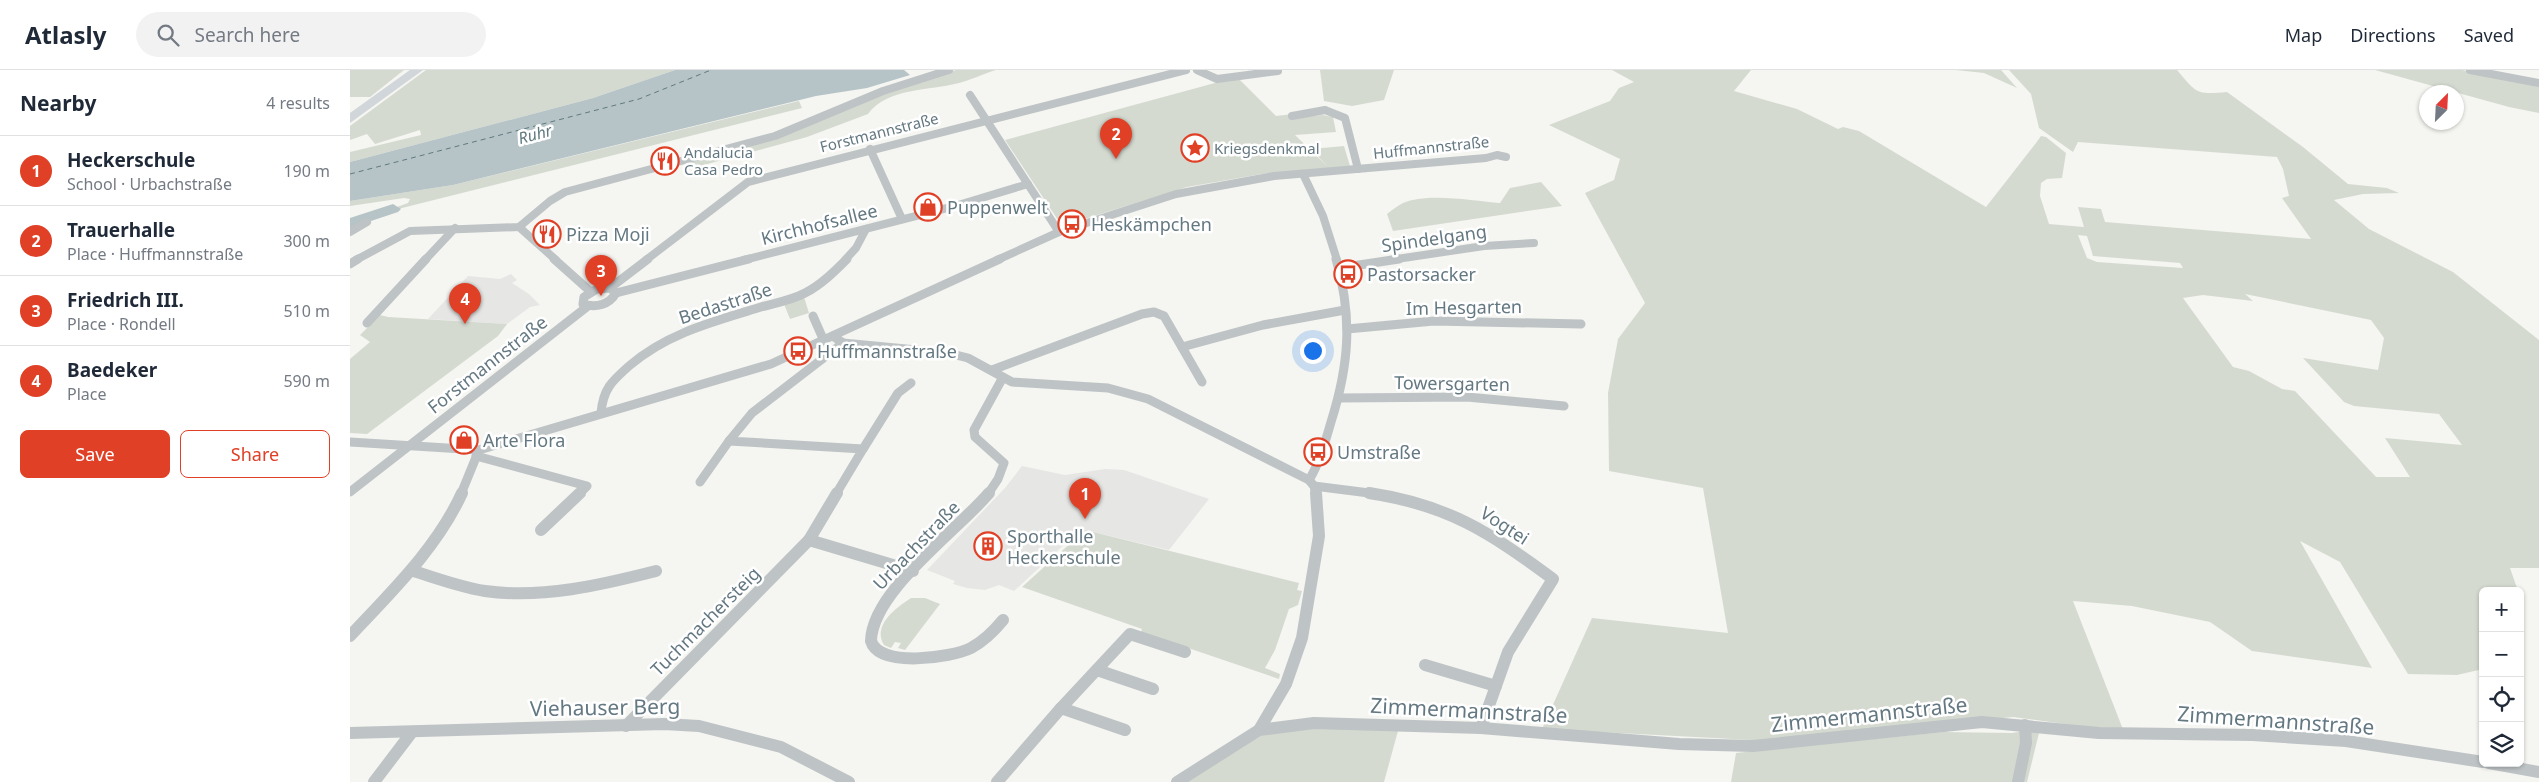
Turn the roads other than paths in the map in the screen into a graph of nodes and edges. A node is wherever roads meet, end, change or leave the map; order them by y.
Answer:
1 (408, 70) edge
2 (417, 70) edge
3 (949, 70) edge
4 (1186, 70) edge
5 (1197, 70) edge
6 (2470, 70) edge
7 (1278, 71) edge
8 (2539, 83) edge
9 (970, 95) dead end
10 (350, 114) edge
11 (1292, 116) dead end
12 (350, 119) edge
13 (987, 120) junction
14 (870, 149) junction
15 (1506, 157) dead end
16 (1358, 169) junction
17 (1303, 174) junction
18 (1028, 184) junction
19 (902, 219) junction
20 (367, 222) dead end
21 (519, 227) junction
22 (455, 228) junction
23 (866, 229) junction
24 (350, 232) edge
25 (1060, 232) junction
26 (1534, 243) dead end
27 (350, 264) edge
28 (1339, 268) junction
29 (613, 290) junction
30 (591, 292) junction
31 (588, 306) junction
32 (1345, 310) junction
33 (813, 316) dead end
34 (367, 323) dead end
35 (1581, 324) dead end
36 (1347, 329) junction
37 (829, 338) junction
38 (843, 343) junction
39 (1182, 348) junction
40 (992, 370) junction
41 (1002, 379) junction
42 (1202, 382) dead end
43 (911, 383) dead end
44 (1339, 398) junction
45 (1564, 406) dead end
46 (601, 413) junction
47 (729, 441) junction
48 (350, 442) edge
49 (406, 447) junction
50 (863, 449) junction
51 (478, 453) junction
52 (700, 482) dead end
53 (1312, 483) junction
54 (350, 492) edge
55 (541, 530) dead end
56 (809, 540) junction
57 (411, 570) junction
58 (656, 571) dead end
59 (913, 571) junction
60 (1003, 620) dead end
61 (350, 636) edge
62 (1185, 652) dead end
63 (1425, 665) dead end
64 (1097, 670) junction
65 (1496, 686) junction
66 (1153, 689) dead end
67 (1061, 708) junction
68 (2025, 725) junction
69 (626, 726) junction
70 (1481, 728) junction
71 (1125, 730) dead end
72 (1259, 730) junction
73 (412, 732) junction
74 (350, 734) edge
75 (2479, 761) edge
76 (2511, 767) edge
77 (2539, 772) edge
78 (374, 782) edge
79 (849, 782) edge
80 (997, 782) edge
81 (1177, 782) edge
82 (2018, 782) edge

1 - 10 main road
2 - 12 main road
3 - 21 street
4 - 13 street, Forstmannstraße
5 - 7 street
6 - 8 street
9 - 13 street
11 - 16 street, Huffmannstraße
13 - 14 street, Forstmannstraße
13 - 18 street
14 - 19 street
14 - 29 street, Forstmannstraße
15 - 16 street, Huffmannstraße
16 - 17 street, Huffmannstraße
17 - 25 street, Huffmannstraße
17 - 28 street
18 - 19 street, Kirchhofsallee
18 - 25 street
19 - 23 street, Kirchhofsallee
20 - 24 street
21 - 22 street
21 - 30 street
22 - 27 street
22 - 34 street
23 - 29 street, Kirchhofsallee
23 - 46 street, Bedastraße
25 - 37 street, Huffmannstraße
26 - 28 street, Spindelgang
28 - 32 street
29 - 30 street
29 - 31 street
30 - 31 street
31 - 49 street, Forstmannstraße
32 - 36 street
32 - 39 street
33 - 37 street
35 - 36 street, Im Hesgarten
36 - 44 street
37 - 38 street
37 - 46 street, Huffmannstraße
38 - 40 street
38 - 47 street
39 - 40 street
39 - 42 street
40 - 41 street
41 - 53 street
41 - 59 street, Urbachstraße
43 - 50 street, Tuchmachersteig
44 - 45 street, Towersgarten
44 - 53 street
46 - 51 street, Huffmannstraße
47 - 50 street
47 - 52 street
48 - 49 street, Huffmannstraße
49 - 51 street, Huffmannstraße
49 - 54 street, Forstmannstraße
50 - 56 street, Tuchmachersteig
51 - 55 street
51 - 57 street
53 - 65 street, Vogtei
53 - 72 street
56 - 59 street
56 - 69 street, Tuchmachersteig
57 - 58 street
57 - 61 street
59 - 60 street, Urbachstraße
62 - 64 street
63 - 65 street
64 - 66 street
64 - 67 street
65 - 70 street, Vogtei
67 - 71 street
67 - 80 street
68 - 70 street, Zimmermannstraße
68 - 75 street, Zimmermannstraße
68 - 82 street
69 - 73 street, Viehauser Berg
69 - 79 street, Viehauser Berg
70 - 72 street, Zimmermannstraße
72 - 81 street
73 - 74 street, Viehauser Berg
73 - 78 street
76 - 77 street

